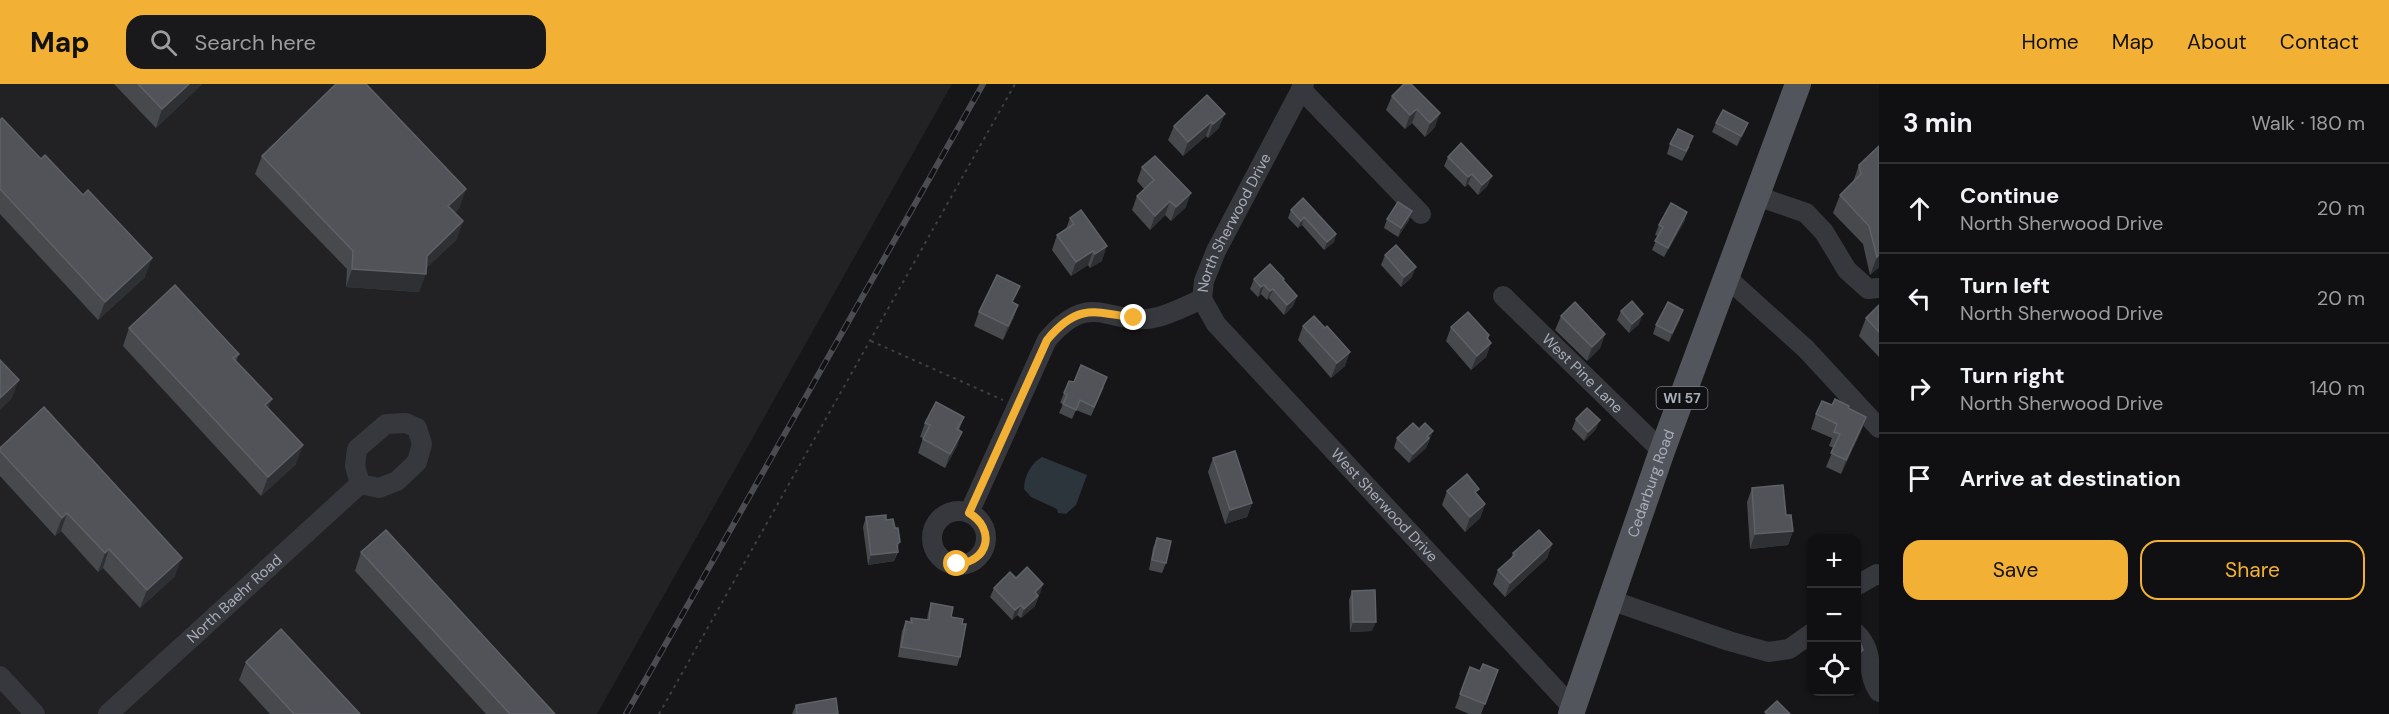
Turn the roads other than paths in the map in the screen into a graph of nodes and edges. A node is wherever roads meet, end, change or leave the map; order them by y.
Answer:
1 (1798, 84) edge
2 (1303, 86) edge
3 (1757, 196) junction
4 (1421, 214) dead end
5 (1726, 277) junction
6 (1879, 288) edge
7 (1503, 296) dead end
8 (1202, 299) junction
9 (1879, 428) edge
10 (1662, 451) junction
11 (360, 484) dead end
12 (969, 513) dead end
13 (1879, 575) edge
14 (1861, 584) edge
15 (1611, 600) junction
16 (1807, 636) edge
17 (1861, 638) edge
18 (0, 676) edge
19 (1879, 692) edge
20 (1572, 711) edge
21 (35, 714) edge
22 (108, 714) edge

1 - 3 main road, Cedarburg Road / WI 57
2 - 4 street
2 - 8 street, North Sherwood Drive
3 - 5 main road, Cedarburg Road / WI 57
3 - 6 street
5 - 9 street
5 - 10 main road, Cedarburg Road / WI 57
7 - 10 street, West Pine Lane
8 - 12 street, North Sherwood Drive
8 - 20 street, West Sherwood Drive
10 - 15 main road, Cedarburg Road / WI 57
11 - 22 street, North Baehr Road
13 - 14 street
15 - 16 street
15 - 20 main road, Cedarburg Road / WI 57
17 - 19 street
18 - 21 street

